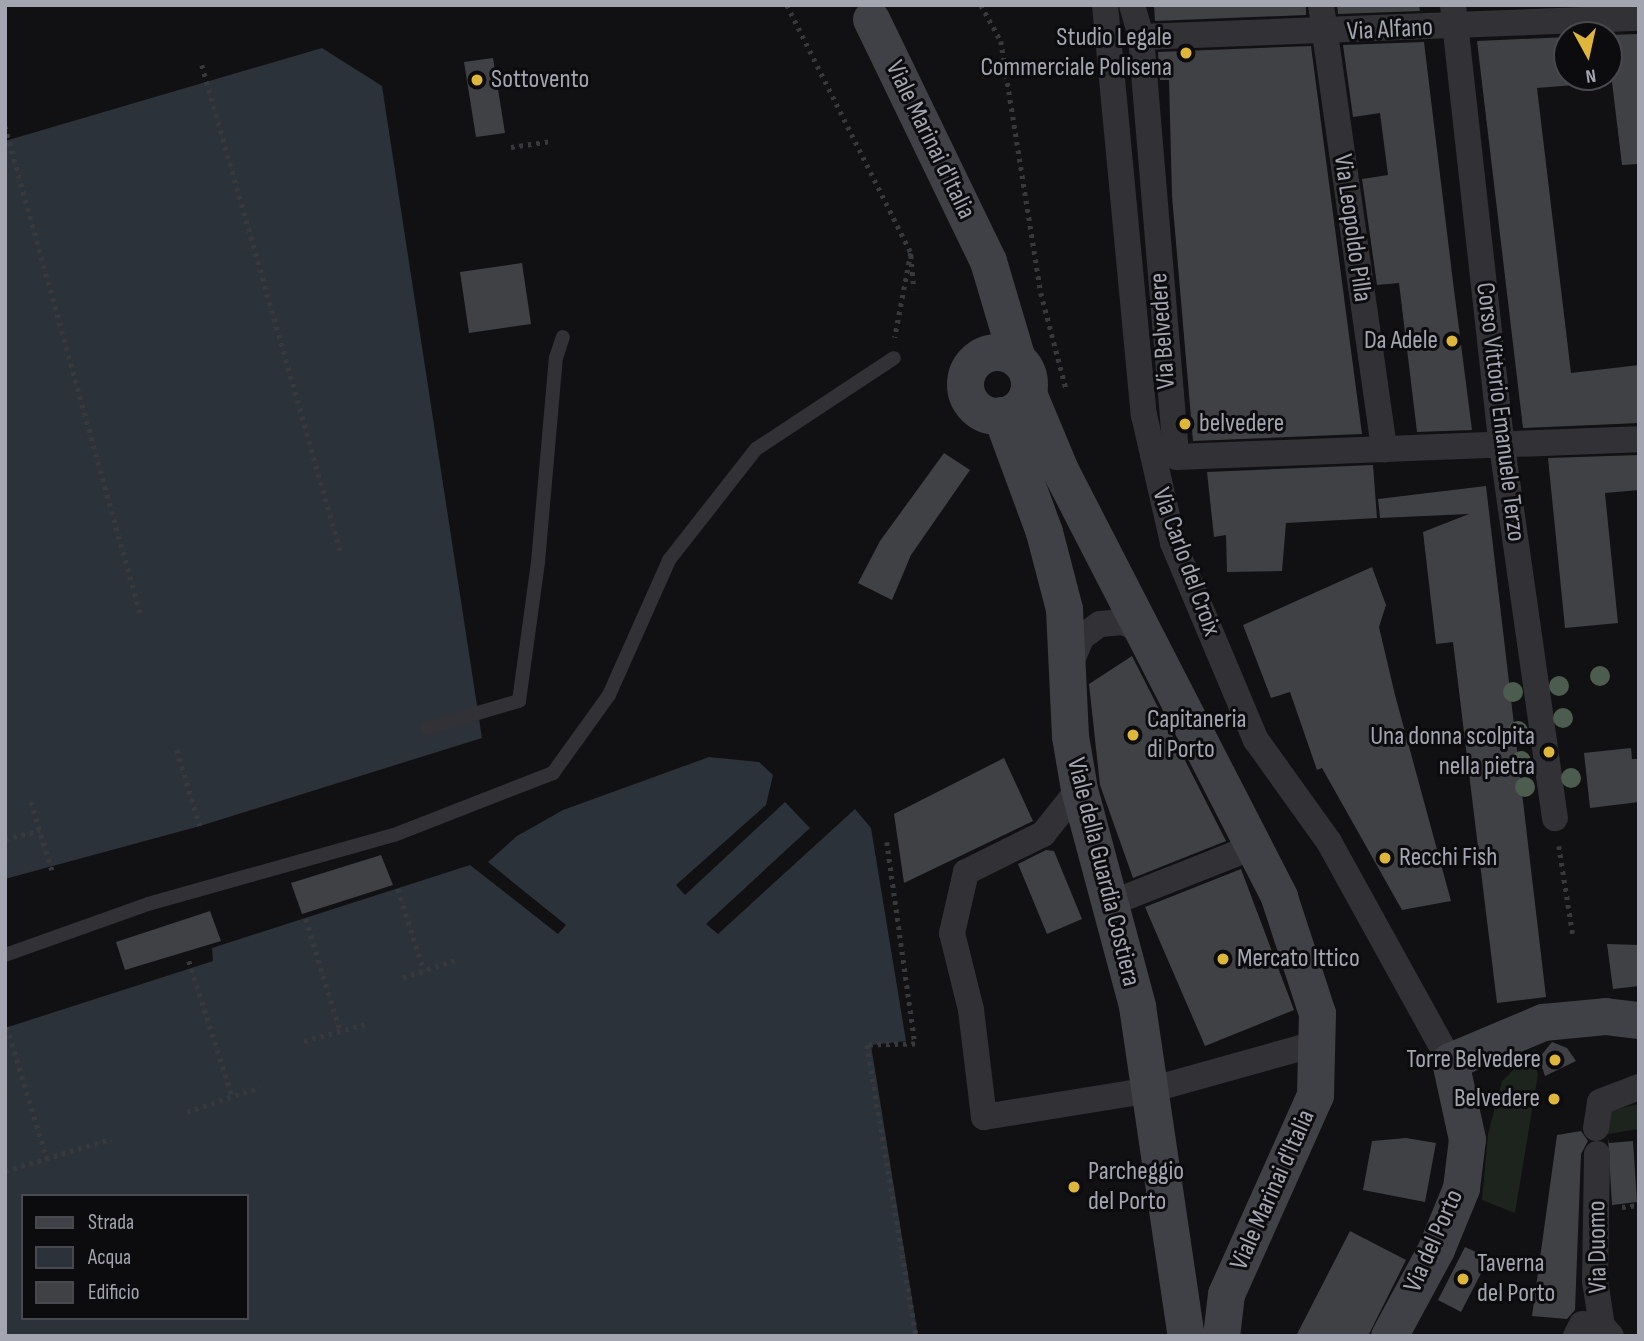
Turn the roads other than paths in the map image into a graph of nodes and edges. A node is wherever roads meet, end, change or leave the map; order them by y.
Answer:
1 (1105, 5) edge
2 (1132, 5) edge
3 (1321, 5) edge
4 (1454, 16) edge
5 (1639, 18) edge
6 (871, 19) dead end
7 (1325, 33) junction
8 (1141, 37) junction
9 (563, 337) dead end
10 (1000, 357) junction
11 (894, 358) road end
12 (1014, 404) junction
13 (1639, 439) edge
14 (1502, 446) junction
15 (1384, 450) junction
16 (1143, 632) junction
17 (1067, 675) junction
18 (427, 728) dead end
19 (1079, 789) junction
20 (1555, 818) road end
21 (1253, 847) junction
22 (1110, 904) junction
23 (5, 955) edge
24 (1639, 1020) edge
25 (1318, 1043) junction
26 (1450, 1060) junction
27 (1639, 1087) edge
28 (1150, 1090) junction
29 (1607, 1331) edge
30 (1185, 1336) edge
31 (1221, 1336) edge
32 (1389, 1336) edge
33 (1576, 1336) edge

1 - 26 street, Via Carlo del Croix
2 - 8 street, Via Belvedere
3 - 7 street, Via Leopoldo Pilla
4 - 5 street, Via Alfano
4 - 7 street, Via Alfano
4 - 14 street, Corso Vittorio Emanuele Terzo
6 - 10 main road, Viale Marinai d'Italia
7 - 8 street, Via Alfano
7 - 15 street, Via Leopoldo Pilla
8 - 15 street, Via Belvedere
9 - 18 lane
10 - 12 main road, Viale Marinai d'Italia
10 - 12 main road, Viale Marinai d'Italia
11 - 23 lane
12 - 16 main road, Viale Marinai d'Italia
12 - 17 main road, Viale della Guardia Costiera
13 - 14 street, Via Belvedere
14 - 15 street, Via Belvedere
14 - 20 street, Corso Vittorio Emanuele Terzo
16 - 17 street
16 - 21 main road, Viale Marinai d'Italia
17 - 19 main road, Viale della Guardia Costiera
19 - 22 main road, Viale della Guardia Costiera
19 - 28 street
21 - 22 street
21 - 25 main road, Viale Marinai d'Italia
22 - 28 main road, Viale della Guardia Costiera
24 - 26 main road
25 - 28 street
25 - 31 main road, Viale Marinai d'Italia
26 - 32 main road, Via del Porto
27 - 29 street, Via Duomo
28 - 30 main road, Viale della Guardia Costiera
29 - 33 street

